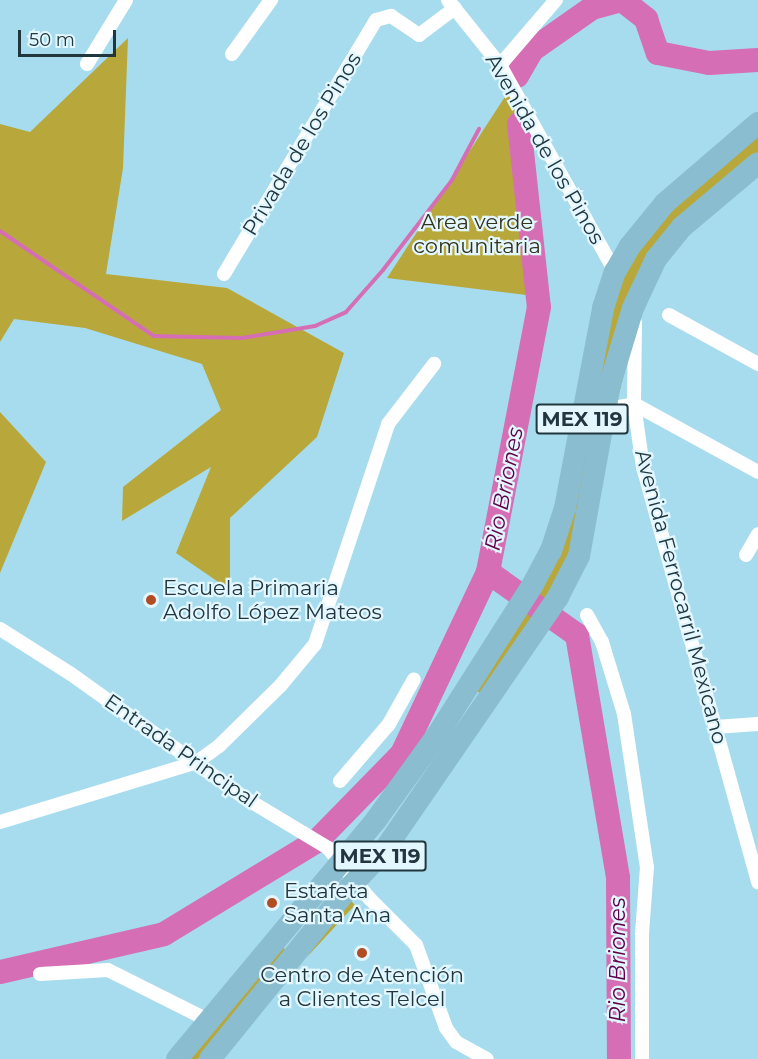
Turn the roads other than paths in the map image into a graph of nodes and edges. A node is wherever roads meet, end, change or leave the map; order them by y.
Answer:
1 (126, 0) edge
2 (271, 0) edge
3 (556, 0) edge
4 (452, 3) edge
5 (232, 54) dead end
6 (87, 64) dead end
7 (500, 65) junction
8 (758, 123) edge
9 (758, 163) edge
10 (615, 272) junction
11 (224, 274) dead end
12 (633, 308) junction
13 (669, 315) dead end
14 (434, 364) dead end
15 (758, 364) edge
16 (634, 404) junction
17 (607, 409) junction
18 (758, 472) edge
19 (758, 534) edge
20 (746, 555) dead end
21 (587, 615) dead end
22 (0, 629) edge
23 (414, 679) dead end
24 (468, 687) junction
25 (490, 700) junction
26 (758, 724) edge
27 (715, 727) junction
28 (438, 734) junction
29 (458, 747) junction
30 (197, 762) junction
31 (340, 781) dead end
32 (0, 822) edge
33 (333, 855) junction
34 (356, 880) junction
35 (758, 882) edge
36 (40, 974) dead end
37 (206, 1019) junction
38 (184, 1053) edge
39 (210, 1059) edge
40 (487, 1059) edge
41 (642, 1059) edge

1 - 6 street
2 - 5 street
3 - 7 street
4 - 7 street, Avenida de los Pinos
4 - 11 street, Privada de los Pinos
7 - 10 street, Avenida de los Pinos
8 - 10 main road, MEX 119
9 - 12 main road, MEX 119
10 - 24 main road, MEX 119
12 - 16 street, Avenida Ferrocarril Mexicano
12 - 17 main road, MEX 119
13 - 15 street
14 - 30 street
16 - 17 street
16 - 18 street
16 - 27 street, Avenida Ferrocarril Mexicano
17 - 25 main road, MEX 119
19 - 20 street
21 - 41 street
22 - 30 street, Entrada Principal
23 - 31 street
24 - 25 main road
24 - 28 main road, MEX 119
25 - 29 main road, MEX 119
26 - 27 street
27 - 35 street, Avenida Ferrocarril Mexicano
28 - 29 main road
28 - 33 main road, MEX 119
29 - 34 main road, MEX 119
30 - 32 street
30 - 33 street, Entrada Principal
33 - 34 street, Entrada Principal
33 - 37 main road, MEX 119
34 - 39 main road, MEX 119
34 - 40 street, Entrada Principal
36 - 37 street
37 - 38 main road, MEX 119

